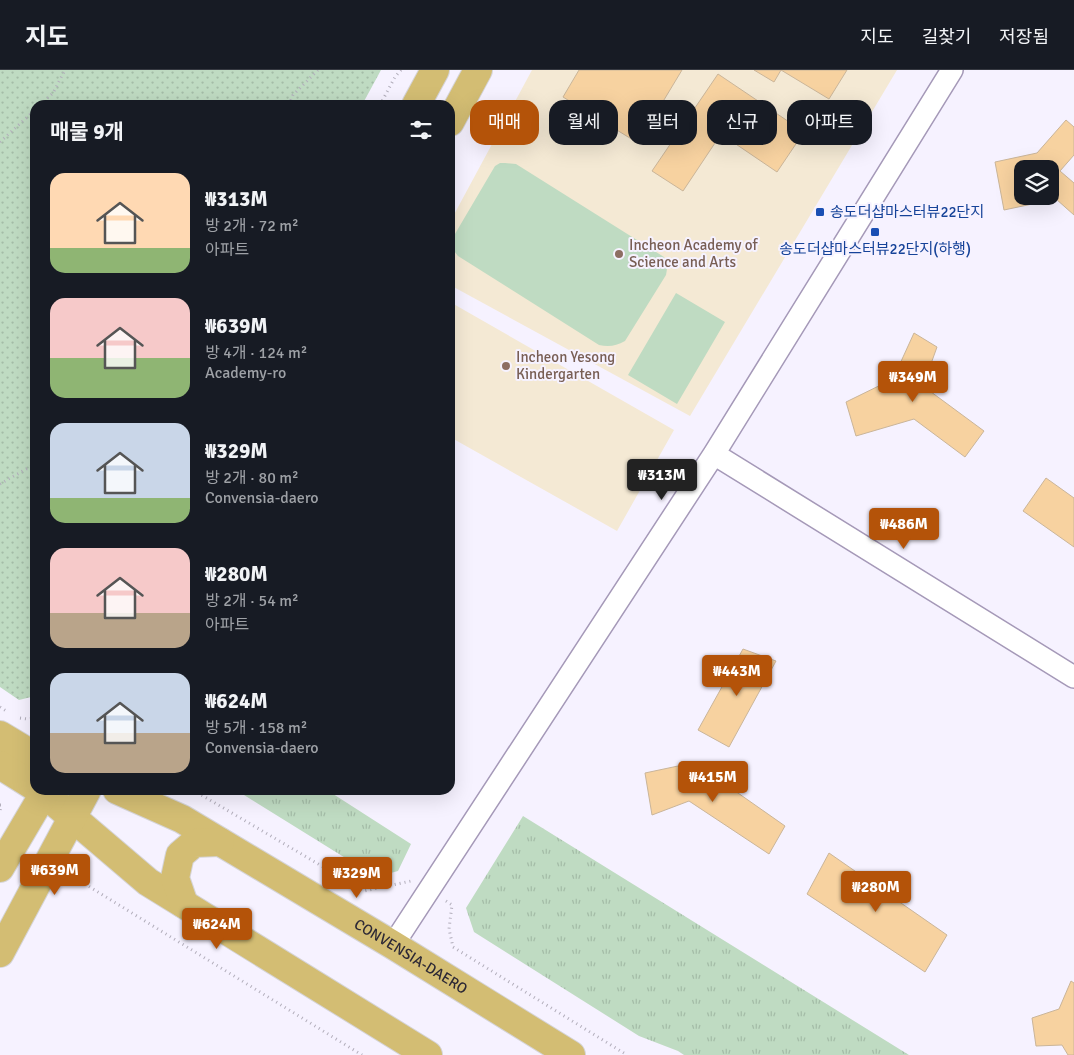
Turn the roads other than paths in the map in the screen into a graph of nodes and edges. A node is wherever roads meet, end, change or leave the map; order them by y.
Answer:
1 (435, 70) edge
2 (478, 70) edge
3 (952, 70) edge
4 (419, 100) edge
5 (455, 113) edge
6 (714, 454) junction
7 (1074, 677) edge
8 (8, 726) edge
9 (30, 750) edge
10 (0, 766) edge
11 (30, 784) edge
12 (38, 795) edge
13 (47, 795) edge
14 (84, 795) edge
15 (127, 795) edge
16 (72, 818) junction
17 (220, 842) junction
18 (0, 868) edge
19 (184, 904) junction
20 (393, 945) junction
21 (0, 953) edge
22 (428, 1055) edge
23 (571, 1055) edge

1 - 4 main road
2 - 5 main road
3 - 6 street
6 - 7 street
6 - 20 street
8 - 9 main road
10 - 11 main road
12 - 18 main road
13 - 16 main road
14 - 16 main road
15 - 17 main road, CONVENSIA-DAERO
16 - 19 main road
16 - 21 main road
17 - 19 main road
17 - 20 main road, CONVENSIA-DAERO
19 - 22 main road
20 - 23 main road, CONVENSIA-DAERO

